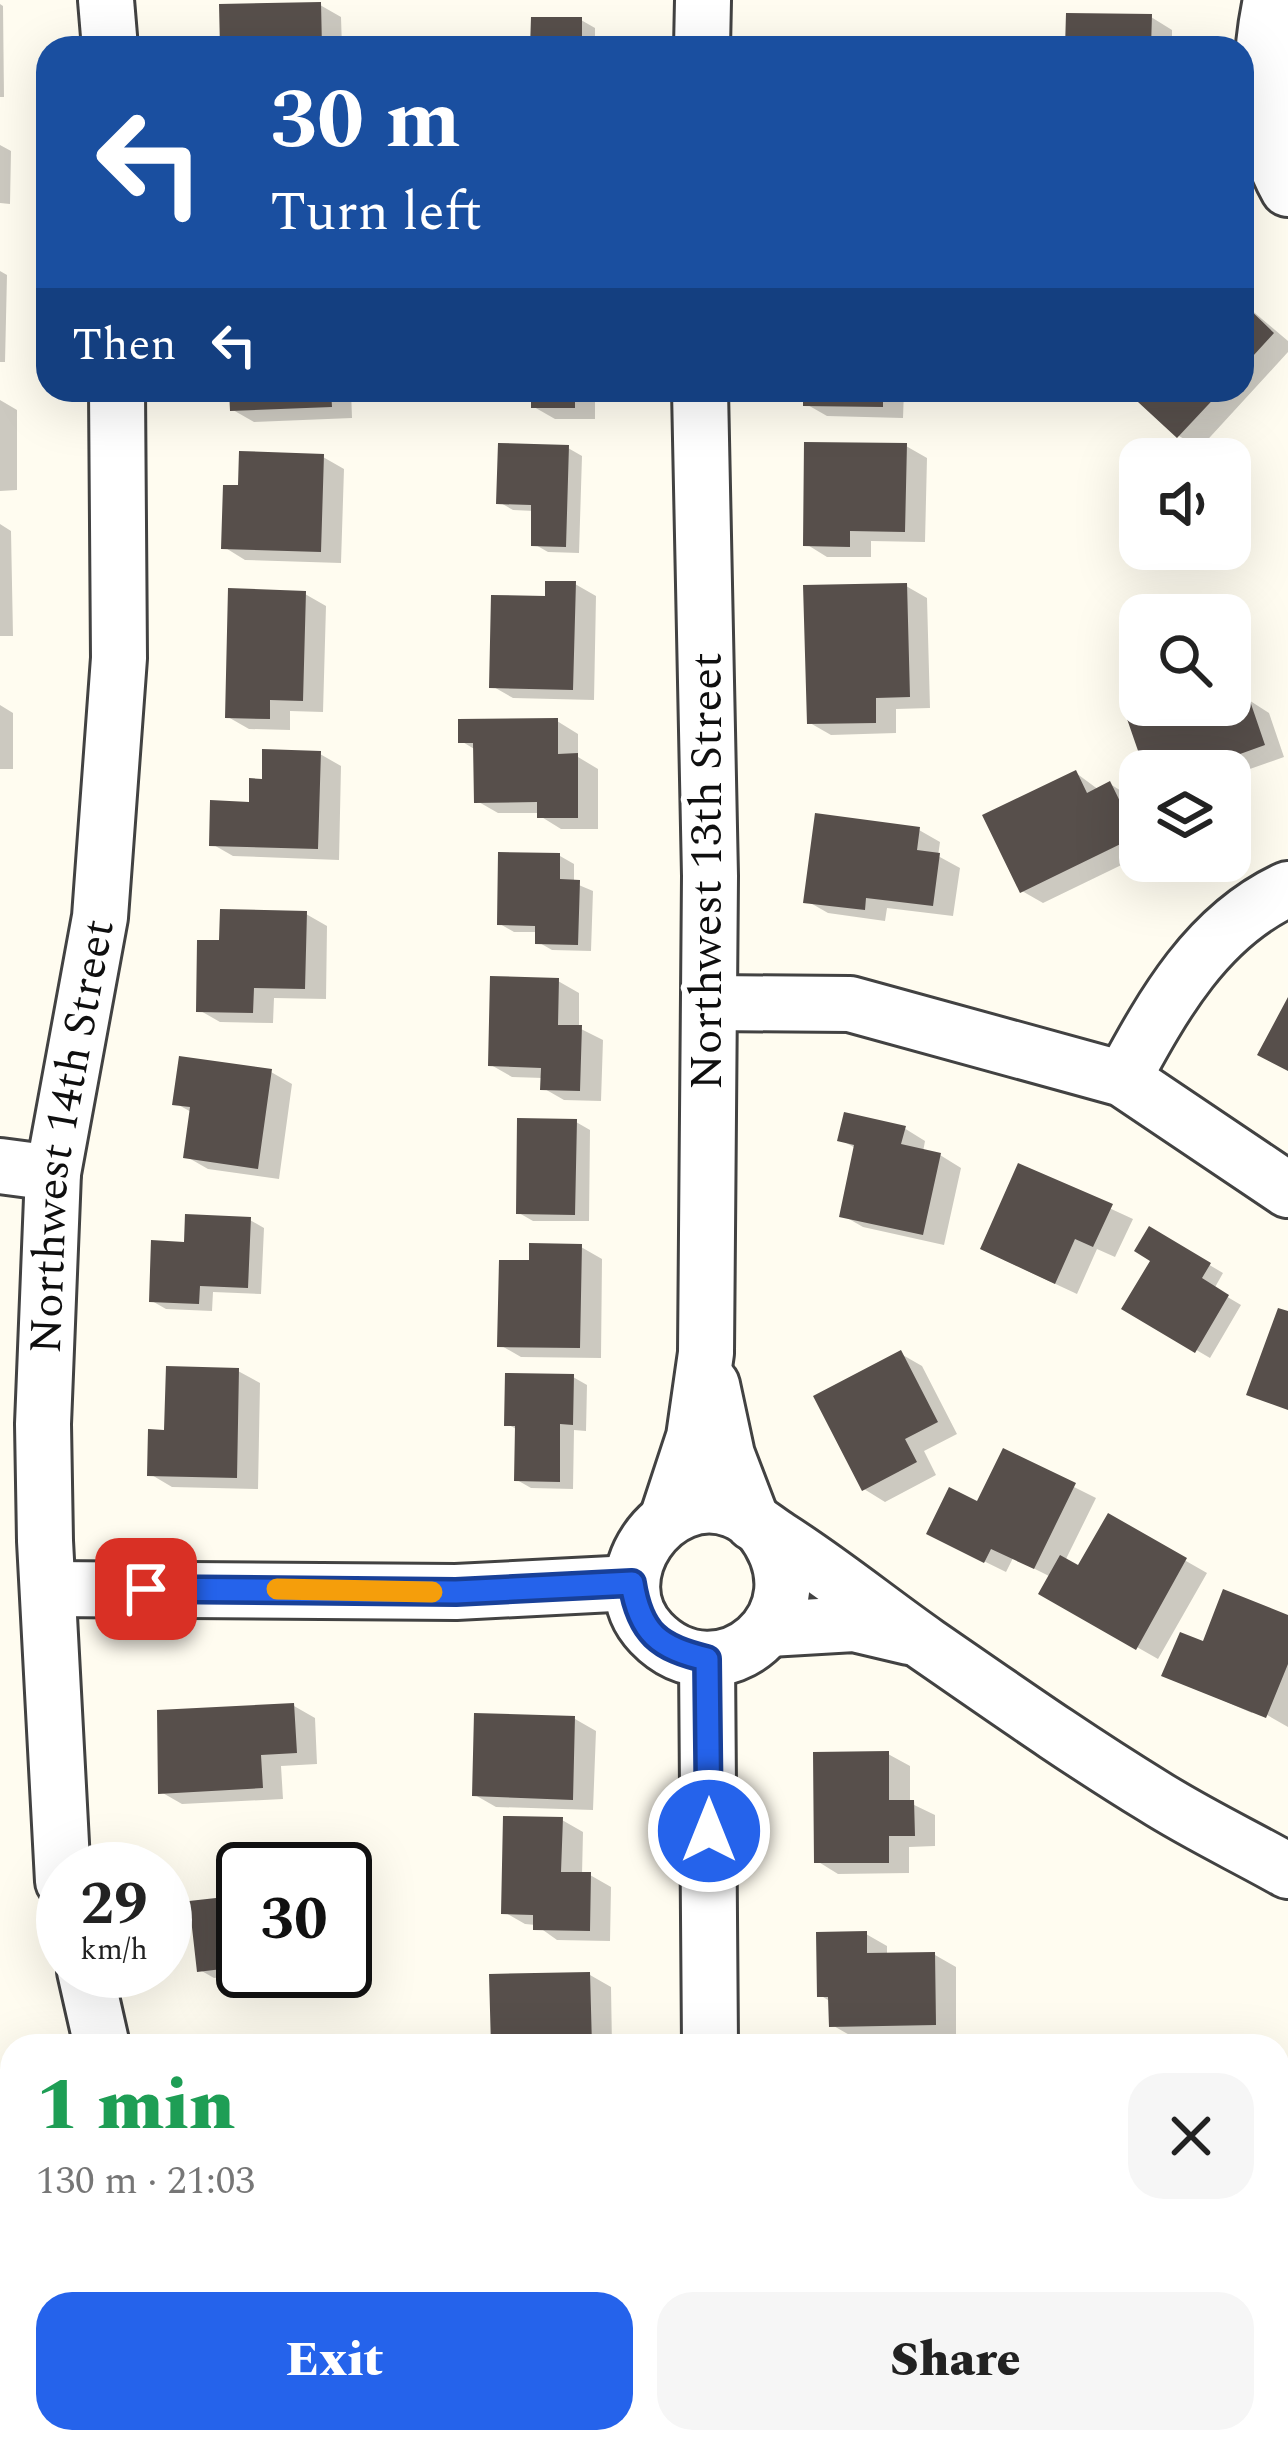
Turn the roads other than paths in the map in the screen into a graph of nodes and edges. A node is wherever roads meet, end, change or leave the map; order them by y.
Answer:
1 (106, 0) edge
2 (703, 0) edge
3 (1270, 0) edge
4 (109, 36) edge
5 (702, 36) edge
6 (1288, 189) edge
7 (117, 402) edge
8 (700, 402) edge
9 (1288, 889) edge
10 (710, 1003) junction
11 (1123, 1079) junction
12 (0, 1166) edge
13 (53, 1173) junction
14 (1288, 1190) edge
15 (706, 1353) junction
16 (667, 1519) junction
17 (757, 1525) junction
18 (632, 1583) junction
19 (48, 1589) junction
20 (770, 1629) junction
21 (922, 1641) junction
22 (707, 1659) junction
23 (61, 1842) edge
24 (1288, 1871) edge
25 (91, 1998) edge
26 (99, 2034) edge
27 (710, 2034) edge

1 - 4 street
2 - 5 street
3 - 6 street
7 - 13 street, Northwest 14th Street
8 - 10 street, Northwest 13th Street
9 - 11 street
10 - 11 street
10 - 15 street, Northwest 13th Street
11 - 14 street
12 - 13 street
13 - 19 street, Northwest 14th Street
15 - 16 street, Northwest 13th Street
15 - 17 street, Northwest 13th Street
16 - 17 street
16 - 18 street
17 - 20 street
17 - 21 street
18 - 19 street
18 - 22 street
19 - 23 street, Northwest 14th Street
20 - 21 street
20 - 22 street
21 - 24 street
22 - 27 street
25 - 26 street

